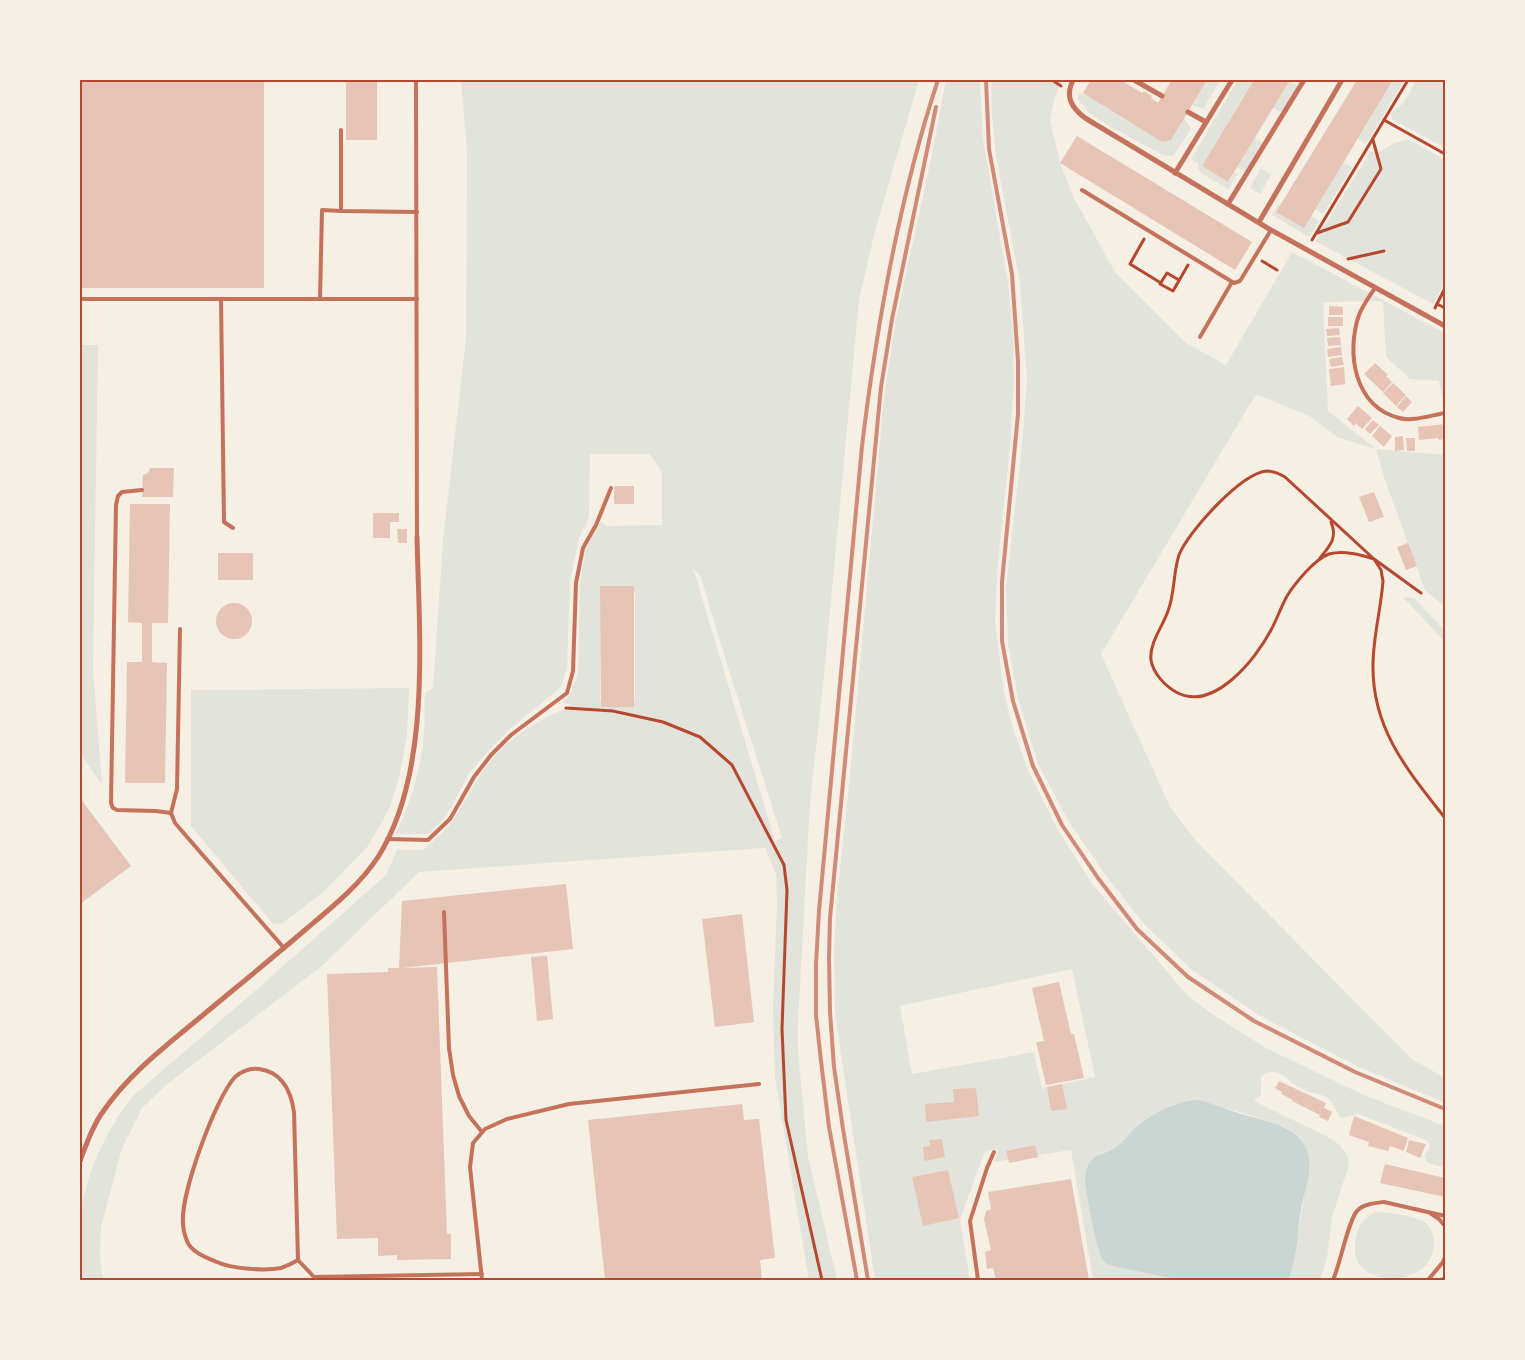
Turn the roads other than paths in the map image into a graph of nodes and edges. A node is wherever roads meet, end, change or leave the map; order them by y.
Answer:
1 (416, 80) edge
2 (1073, 80) edge
3 (1134, 80) edge
4 (1232, 80) edge
5 (1304, 80) edge
6 (1342, 80) edge
7 (1162, 96) dead end
8 (1188, 112) dead end
9 (1206, 122) junction
10 (341, 130) dead end
11 (1175, 172) junction
12 (1082, 190) dead end
13 (1228, 204) junction
14 (341, 210) junction
15 (417, 212) junction
16 (1259, 222) junction
17 (1271, 230) junction
18 (1232, 282) junction
19 (1375, 288) junction
20 (80, 299) edge
21 (221, 299) junction
22 (320, 299) junction
23 (417, 299) junction
24 (1445, 326) edge
25 (1200, 338) dead end
26 (1445, 414) edge
27 (611, 488) dead end
28 (142, 490) dead end
29 (233, 528) dead end
30 (418, 537) joint
31 (180, 629) dead end
32 (170, 813) junction
33 (387, 839) junction
34 (444, 912) dead end
35 (284, 948) junction
36 (759, 1084) dead end
37 (482, 1132) junction
38 (994, 1152) dead end
39 (80, 1161) edge
40 (1428, 1212) junction
41 (1445, 1216) edge
42 (1445, 1226) edge
43 (1445, 1257) edge
44 (298, 1260) junction
45 (482, 1274) junction
46 (1445, 1279) edge
47 (482, 1280) edge
48 (978, 1280) edge
49 (1333, 1280) edge
50 (1428, 1280) edge
51 (1440, 1280) edge

1 - 15 lane
2 - 11 street
3 - 7 street
4 - 9 street
5 - 13 street
6 - 16 street
8 - 9 street
9 - 11 street
10 - 14 lane
11 - 13 street
12 - 18 lane
13 - 16 street
14 - 15 lane
14 - 22 lane
15 - 23 lane
16 - 17 street
17 - 18 lane
17 - 19 street
18 - 25 lane
19 - 24 street
19 - 26 lane
20 - 21 lane
21 - 22 lane
21 - 29 lane
22 - 23 lane
23 - 30 lane
27 - 33 lane
28 - 32 lane
30 - 33 street
31 - 32 lane
32 - 35 lane
33 - 35 street
34 - 37 lane
35 - 39 street
36 - 37 lane
37 - 45 lane
38 - 48 lane
40 - 41 lane
40 - 42 lane
40 - 49 lane
43 - 50 lane
44 - 44 lane
44 - 45 lane
45 - 47 lane
46 - 51 lane

